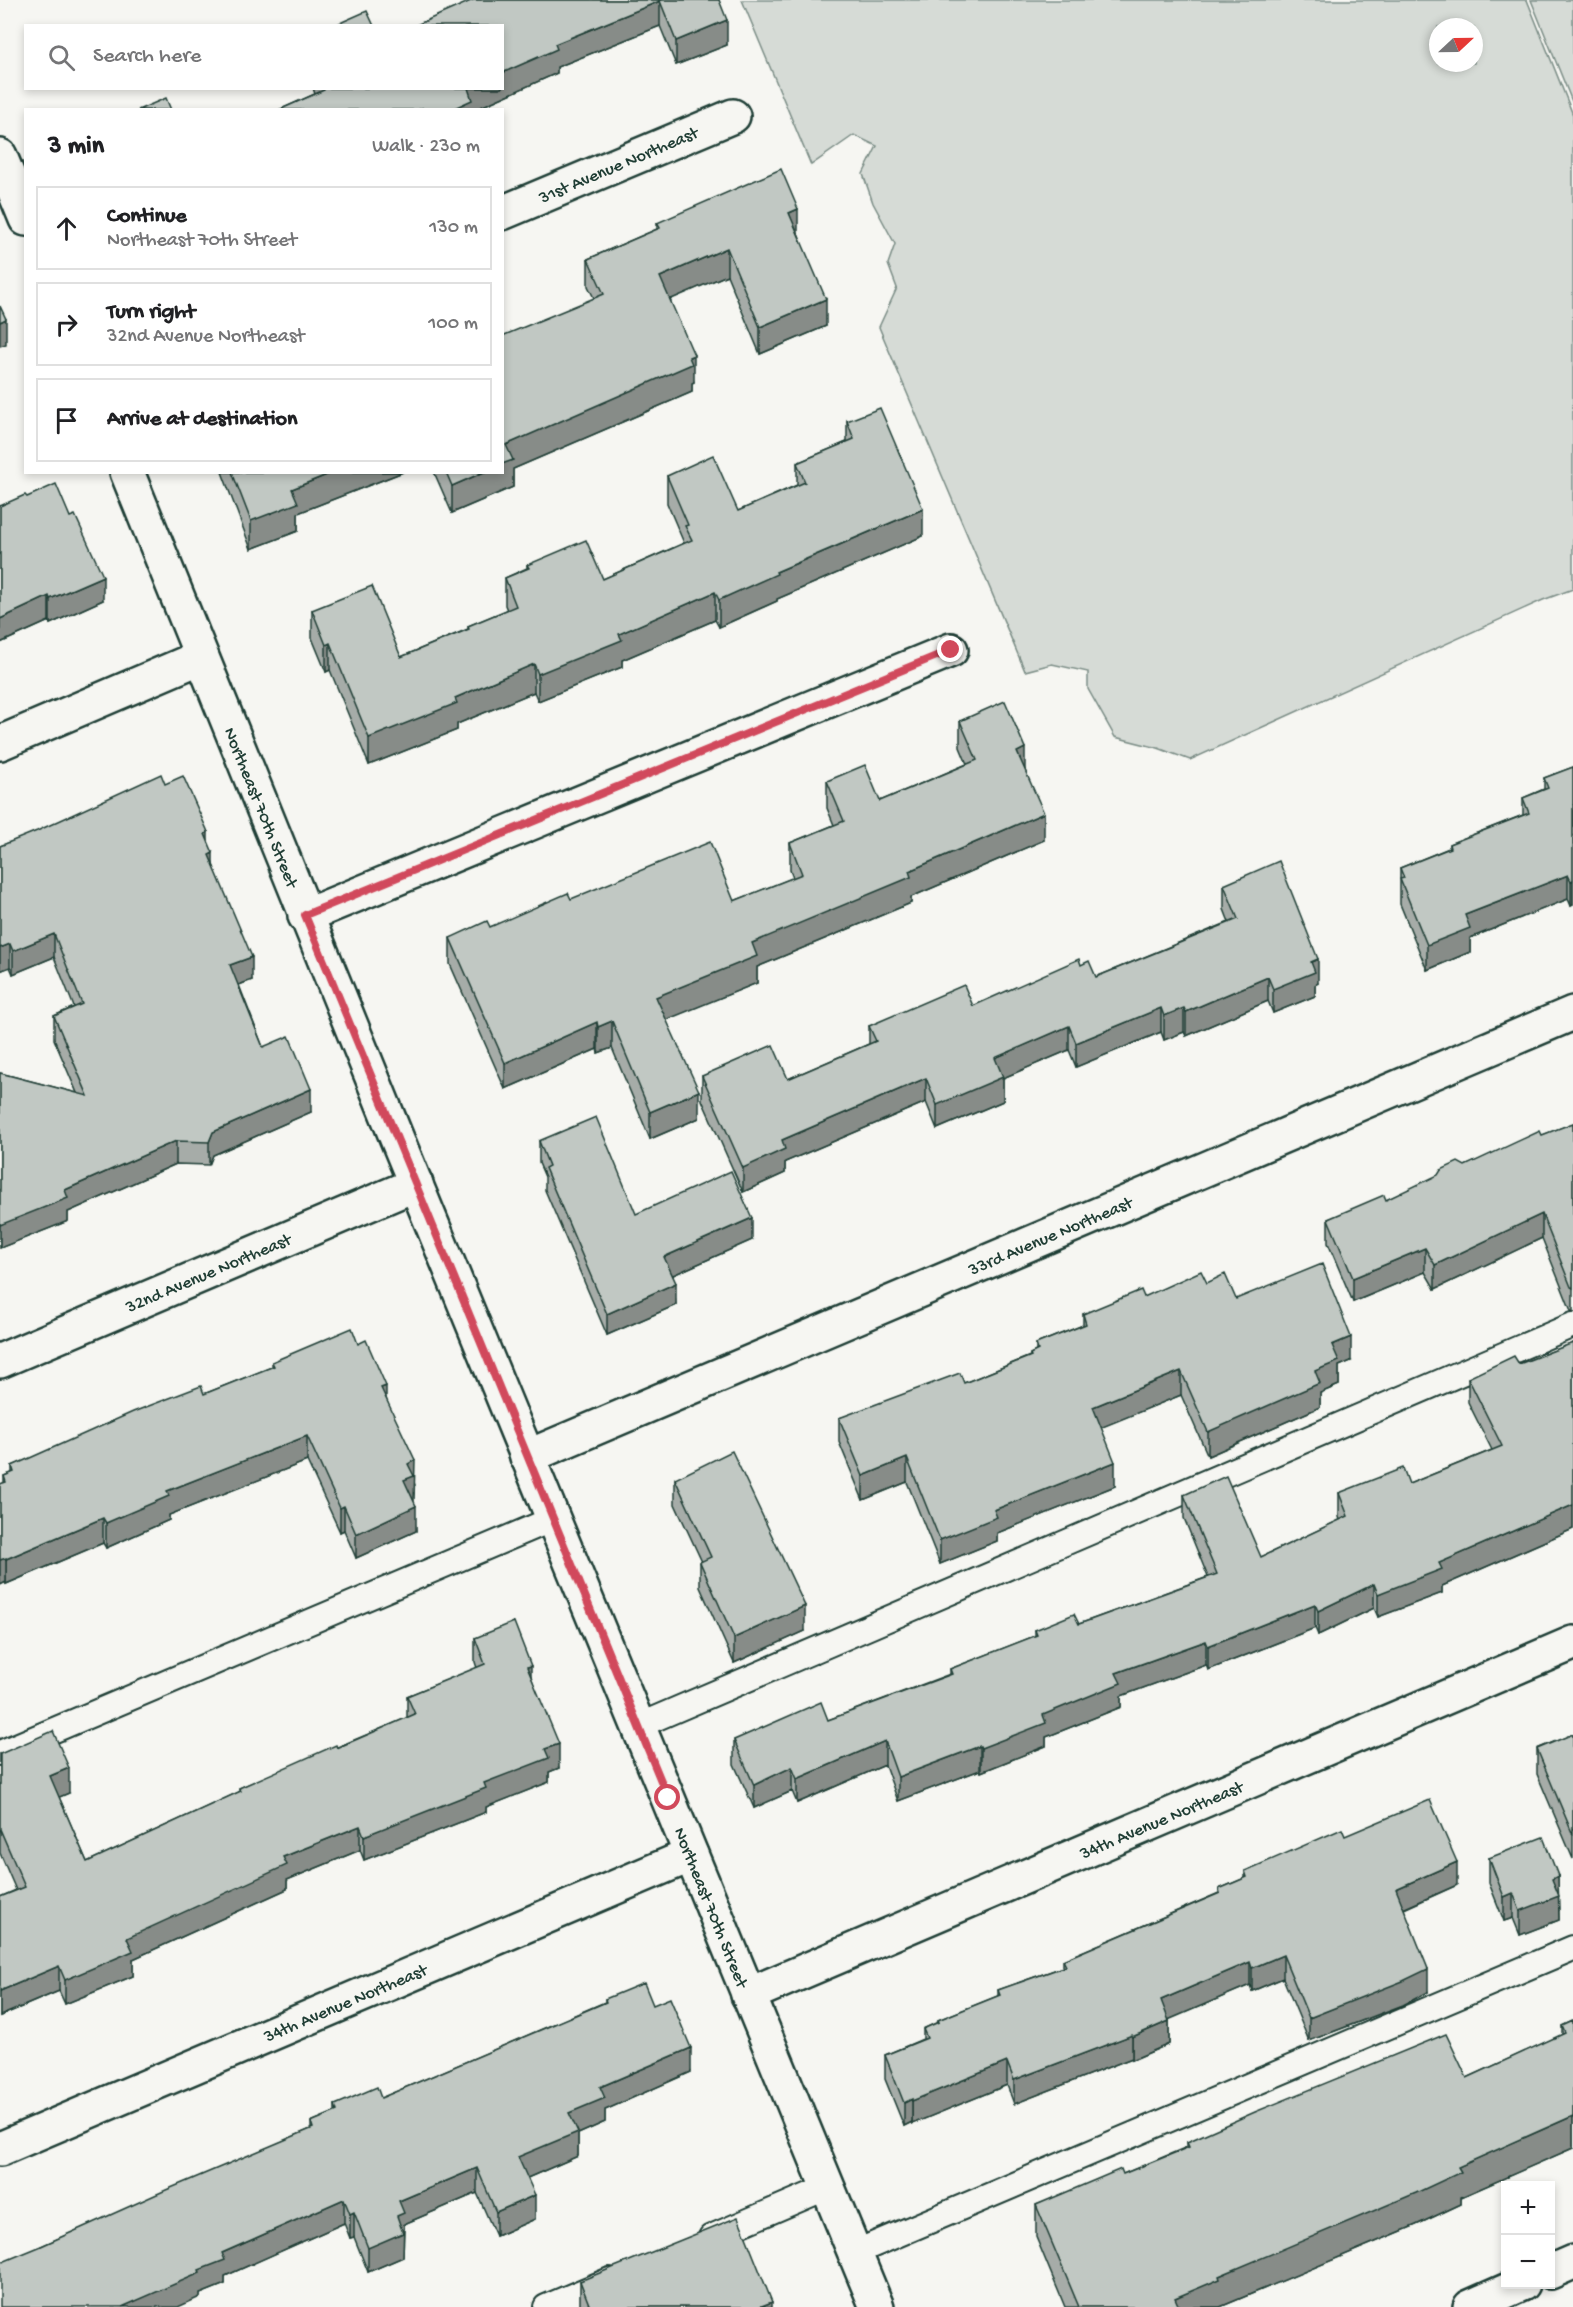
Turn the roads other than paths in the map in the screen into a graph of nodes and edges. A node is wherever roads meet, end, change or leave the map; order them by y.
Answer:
1 (733, 116) dead end
2 (0, 156) edge
3 (504, 212) edge
4 (24, 214) edge
5 (128, 474) edge
6 (951, 650) dead end
7 (201, 657) junction
8 (0, 743) edge
9 (305, 915) junction
10 (1573, 1013) edge
11 (416, 1184) junction
12 (1573, 1325) edge
13 (0, 1361) edge
14 (528, 1457) junction
15 (553, 1519) junction
16 (1573, 1643) edge
17 (638, 1726) junction
18 (0, 1753) edge
19 (691, 1855) junction
20 (1573, 1948) edge
21 (748, 1995) junction
22 (0, 2149) edge
23 (828, 2187) junction
24 (687, 2247) edge
25 (854, 2253) junction
26 (1573, 2262) edge
27 (633, 2270) edge
28 (1555, 2270) edge
29 (1511, 2289) edge
30 (546, 2307) edge
31 (877, 2307) edge
32 (1470, 2307) edge

1 - 3 street, 31st Avenue Northeast
2 - 4 street
5 - 7 street, Northeast 70th Street
6 - 9 street
7 - 8 street
7 - 9 street, Northeast 70th Street
9 - 11 street, Northeast 70th Street
10 - 14 street, 33rd Avenue Northeast
11 - 13 street, 32nd Avenue Northeast
11 - 14 street, Northeast 70th Street
12 - 17 lane
14 - 15 street, Northeast 70th Street
15 - 17 street, Northeast 70th Street
15 - 18 lane
16 - 21 street, 34th Avenue Northeast
17 - 19 street, Northeast 70th Street
19 - 21 street, Northeast 70th Street
19 - 22 street, 34th Avenue Northeast
20 - 25 lane
21 - 23 street, Northeast 70th Street
23 - 24 lane
23 - 25 street, Northeast 70th Street
25 - 31 street, Northeast 70th Street
26 - 28 street
27 - 30 lane
29 - 32 street

